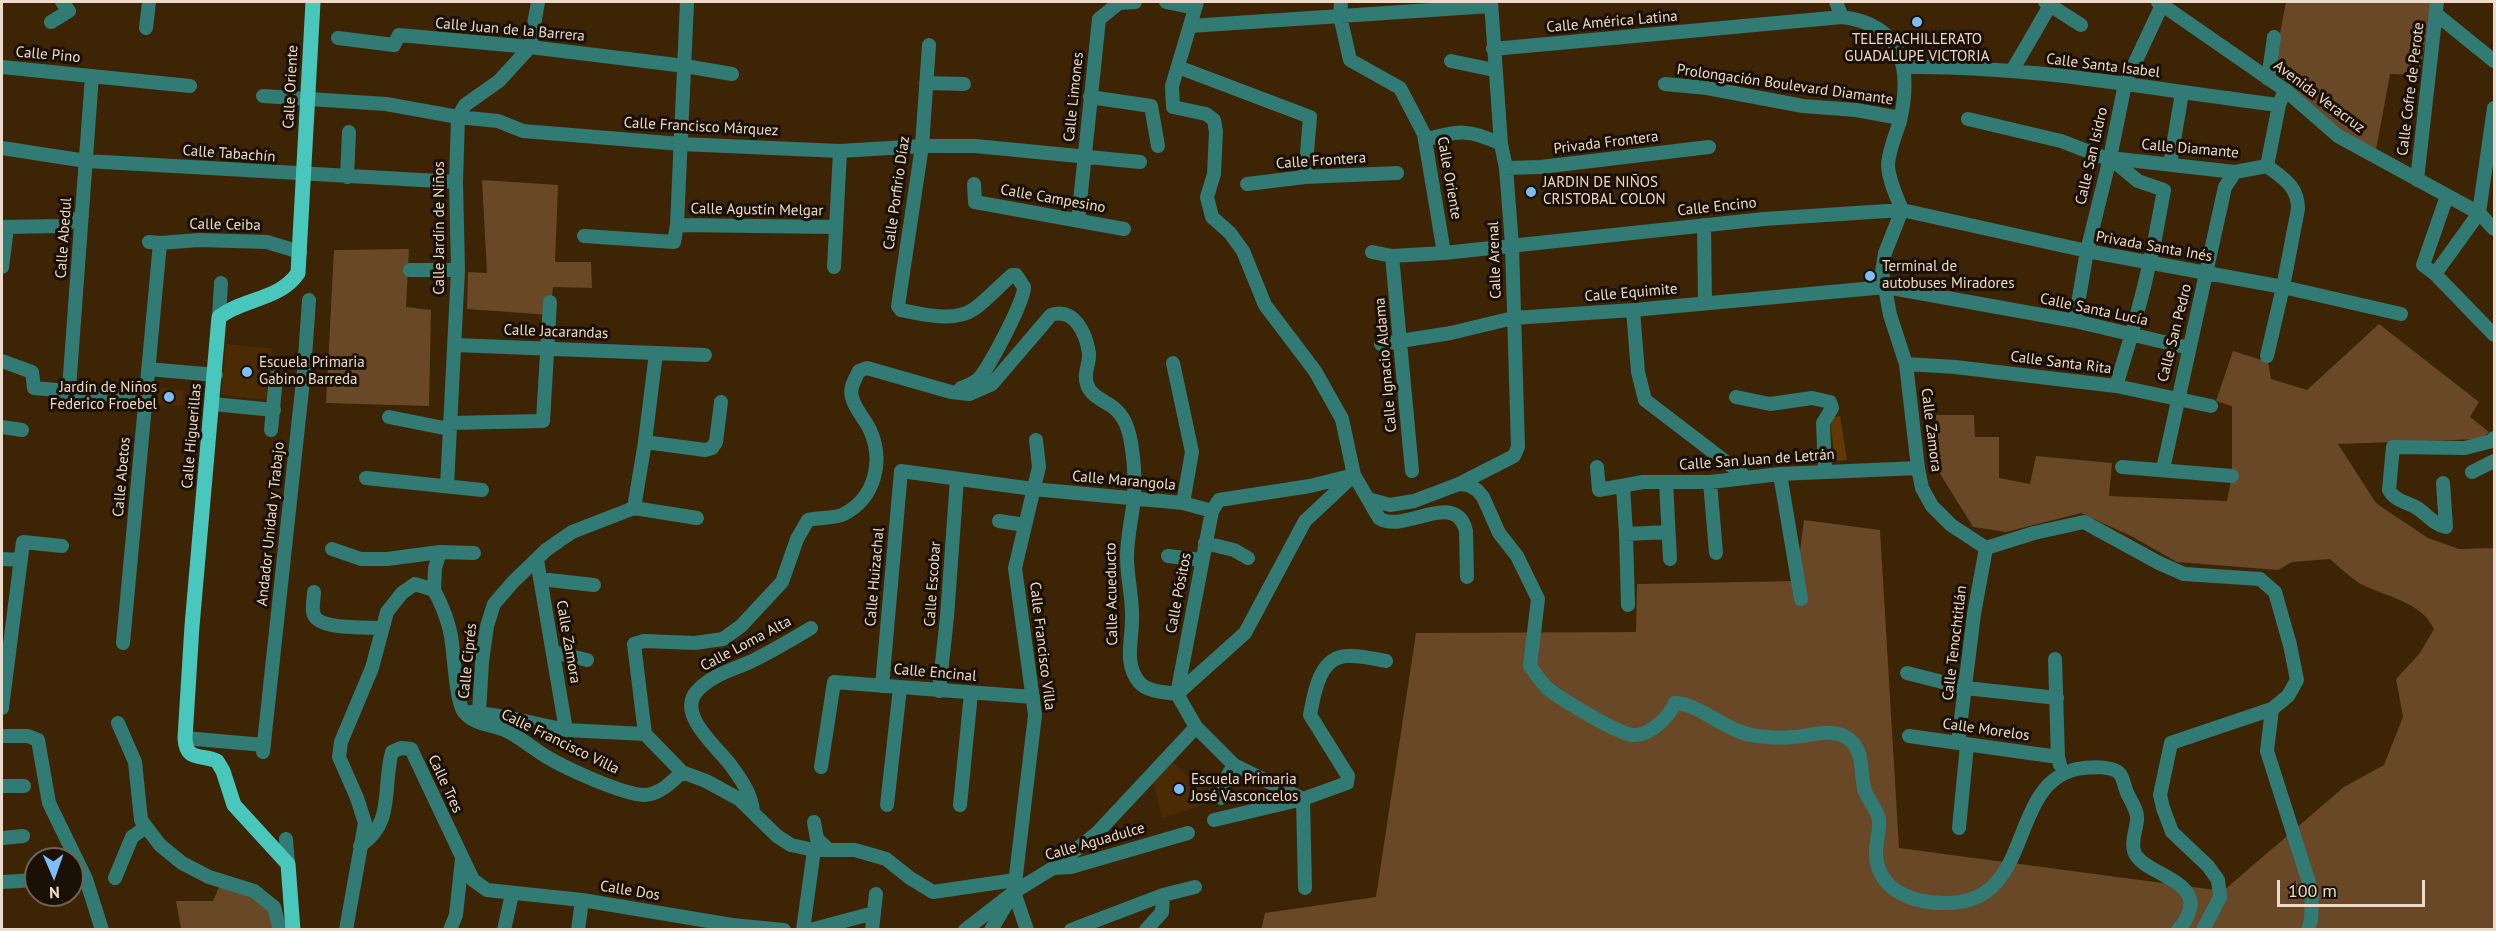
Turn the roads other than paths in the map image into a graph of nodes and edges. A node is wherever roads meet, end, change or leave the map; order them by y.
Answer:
1 (149, 2) edge
2 (313, 2) edge
3 (537, 2) edge
4 (687, 2) edge
5 (1135, 2) edge
6 (1166, 2) edge
7 (1836, 2) edge
8 (2049, 3) edge
9 (2160, 3) edge
10 (1491, 4) edge
11 (1196, 5) edge
12 (65, 6) edge
13 (2437, 8) edge
14 (1341, 9) edge
15 (1842, 17) junction
16 (51, 22) dead end
17 (2081, 25) dead end
18 (1190, 26) junction
19 (146, 28) dead end
20 (2274, 37) dead end
21 (338, 38) dead end
22 (929, 45) dead end
23 (530, 47) junction
24 (1493, 49) junction
25 (1451, 61) dead end
26 (2494, 61) edge
27 (685, 66) junction
28 (2, 67) edge
29 (1178, 67) junction
30 (1905, 68) junction
31 (1494, 70) junction
32 (2012, 71) junction
33 (732, 74) dead end
34 (92, 76) junction
35 (2268, 79) junction
36 (926, 83) junction
37 (964, 84) dead end
38 (1665, 84) dead end
39 (2125, 84) junction
40 (190, 86) dead end
41 (2284, 90) junction
42 (2182, 93) junction
43 (263, 96) dead end
44 (1090, 97) junction
45 (308, 99) junction
46 (2279, 105) junction
47 (2494, 108) edge
48 (458, 117) junction
49 (1900, 118) junction
50 (1968, 119) dead end
51 (349, 132) dead end
52 (1425, 140) junction
53 (681, 144) junction
54 (1501, 144) junction
55 (922, 146) junction
56 (1158, 146) dead end
57 (1709, 147) dead end
58 (2, 148) edge
59 (840, 151) junction
60 (1084, 157) junction
61 (2109, 159) junction
62 (86, 162) junction
63 (1140, 162) dead end
64 (2170, 164) junction
65 (2267, 166) junction
66 (1506, 168) junction
67 (2235, 172) junction
68 (1397, 173) dead end
69 (304, 175) junction
70 (347, 177) junction
71 (1305, 177) junction
72 (2417, 180) junction
73 (456, 182) junction
74 (974, 184) dead end
75 (1247, 184) dead end
76 (2447, 196) junction
77 (1902, 210) junction
78 (2479, 213) junction
79 (82, 216) junction
80 (1078, 221) junction
81 (677, 225) junction
82 (1704, 225) junction
83 (4, 227) edge
84 (836, 227) junction
85 (1124, 229) dead end
86 (2494, 230) edge
87 (584, 236) dead end
88 (155, 243) joint
89 (1512, 245) junction
90 (2087, 251) junction
91 (300, 252) junction
92 (1372, 252) dead end
93 (1444, 253) junction
94 (1392, 256) junction
95 (2150, 263) junction
96 (2, 267) edge
97 (834, 267) dead end
98 (410, 270) dead end
99 (458, 270) junction
100 (2207, 273) junction
101 (2435, 274) junction
102 (222, 283) dead end
103 (1886, 287) junction
104 (2283, 288) junction
105 (309, 300) dead end
106 (550, 302) dead end
107 (1706, 303) junction
108 (1633, 310) junction
109 (2401, 314) dead end
110 (219, 317) junction
111 (1513, 318) junction
112 (2075, 321) junction
113 (2133, 334) junction
114 (2494, 335) edge
115 (1400, 341) junction
116 (1381, 344) dead end
117 (455, 345) junction
118 (548, 348) junction
119 (2189, 348) junction
120 (656, 353) junction
121 (705, 355) dead end
122 (2267, 356) dead end
123 (2, 361) edge
124 (1173, 363) dead end
125 (1906, 364) junction
126 (148, 369) junction
127 (216, 375) junction
128 (276, 377) dead end
129 (2116, 386) junction
130 (951, 392) junction
131 (69, 397) junction
132 (1736, 397) dead end
133 (146, 398) junction
134 (2176, 399) junction
135 (721, 402) dead end
136 (213, 404) junction
137 (2211, 406) dead end
138 (274, 408) junction
139 (300, 410) junction
140 (389, 417) dead end
141 (449, 426) junction
142 (2, 428) edge
143 (22, 430) dead end
144 (271, 430) dead end
145 (2494, 438) edge
146 (1036, 440) dead end
147 (645, 442) junction
148 (2494, 461) edge
149 (1597, 467) dead end
150 (2122, 467) dead end
151 (1918, 468) junction
152 (2163, 469) junction
153 (901, 471) joint
154 (1413, 471) dead end
155 (1825, 472) junction
156 (2472, 472) dead end
157 (1780, 474) junction
158 (1354, 475) junction
159 (2232, 476) dead end
160 (366, 478) dead end
161 (1748, 478) junction
162 (957, 479) junction
163 (1666, 482) junction
164 (1710, 482) junction
165 (2443, 483) dead end
166 (1459, 484) junction
167 (447, 486) junction
168 (1623, 486) junction
169 (1033, 489) junction
170 (482, 490) dead end
171 (1134, 498) junction
172 (1368, 499) junction
173 (1183, 503) junction
174 (1215, 505) junction
175 (634, 508) junction
176 (697, 518) dead end
177 (999, 520) dead end
178 (1025, 525) junction
179 (1667, 532) junction
180 (1626, 534) junction
181 (1205, 543) junction
182 (62, 546) dead end
183 (1986, 548) junction
184 (332, 549) dead end
185 (440, 552) junction
186 (474, 553) dead end
187 (1716, 553) dead end
188 (1168, 556) dead end
189 (1248, 558) dead end
190 (2, 559) edge
191 (1670, 559) dead end
192 (21, 560) junction
193 (537, 560) junction
194 (1202, 560) junction
195 (1467, 576) dead end
196 (540, 579) junction
197 (594, 585) dead end
198 (434, 590) junction
199 (314, 592) dead end
200 (1801, 599) dead end
201 (1628, 605) dead end
202 (382, 628) junction
203 (811, 628) dead end
204 (123, 643) dead end
205 (553, 652) junction
206 (2055, 659) dead end
207 (587, 660) dead end
208 (1386, 661) dead end
209 (1907, 673) dead end
210 (882, 686) junction
211 (900, 688) junction
212 (1966, 688) junction
213 (939, 691) junction
214 (971, 693) junction
215 (1177, 694) junction
216 (1033, 697) junction
217 (2057, 698) junction
218 (2, 708) edge
219 (2272, 709) junction
220 (463, 712) junction
221 (479, 713) junction
222 (118, 723) dead end
223 (1196, 727) junction
224 (566, 730) junction
225 (645, 734) junction
226 (2, 736) edge
227 (1910, 736) dead end
228 (185, 743) junction
229 (1962, 744) junction
230 (2058, 757) junction
231 (1234, 765) junction
232 (821, 767) dead end
233 (682, 772) junction
234 (2062, 773) junction
235 (2, 786) edge
236 (24, 786) dead end
237 (1221, 798) dead end
238 (1303, 799) junction
239 (887, 805) dead end
240 (960, 806) dead end
241 (753, 812) junction
242 (1214, 820) dead end
243 (814, 822) dead end
244 (146, 827) junction
245 (1959, 828) dead end
246 (1188, 833) dead end
247 (23, 836) dead end
248 (2, 838) edge
249 (286, 839) dead end
250 (360, 846) junction
251 (66, 847) edge
252 (814, 850) junction
253 (829, 850) junction
254 (462, 857) junction
255 (288, 864) junction
256 (1053, 868) junction
257 (115, 878) dead end
258 (473, 880) joint
259 (24, 881) edge
260 (2, 882) edge
261 (1015, 886) junction
262 (1195, 887) dead end
263 (1305, 888) dead end
264 (84, 890) edge
265 (512, 894) junction
266 (876, 894) dead end
267 (1163, 895) junction
268 (582, 900) junction
269 (874, 913) junction
270 (102, 930) edge
271 (280, 930) edge
272 (293, 930) edge
273 (346, 930) edge
274 (450, 930) edge
275 (504, 930) edge
276 (578, 930) edge
277 (784, 930) edge
278 (803, 930) edge
279 (810, 930) edge
280 (872, 930) edge
281 (965, 930) edge
282 (991, 930) edge
283 (1027, 930) edge
284 (1071, 930) edge
285 (1146, 930) edge
286 (2178, 930) edge
287 (2204, 930) edge
288 (2308, 930) edge

1 - 19 street
2 - 45 main road, Calle Oriente
3 - 23 street
4 - 27 street
5 - 44 street, Calle Limones
6 - 11 street
7 - 15 street
8 - 17 street
8 - 32 street
9 - 35 street, Avenida Veracruz
9 - 39 street, Calle San Isidro
10 - 14 street
10 - 24 street, Calle Arenal
11 - 18 street
12 - 16 street
13 - 26 street
13 - 72 street, Calle Cofre de Perote
14 - 18 street
14 - 52 street, Calle Oriente
15 - 24 street, Calle América Latina
15 - 30 street
18 - 29 street
20 - 35 street
21 - 23 street, Calle Juan de la Barrera
22 - 36 street, Calle Porfirio Díaz
23 - 27 street, Calle Juan de la Barrera
23 - 48 street
24 - 31 street, Calle Arenal
25 - 31 street
27 - 33 street, Calle Juan de la Barrera
27 - 53 street
28 - 34 street, Calle Pino
29 - 71 street
29 - 158 street
30 - 32 street, Calle Santa Isabel
30 - 49 street
31 - 54 street, Calle Arenal
32 - 39 street, Calle Santa Isabel
34 - 40 street
34 - 62 street, Calle Abedul
35 - 41 street, Avenida Veracruz
36 - 37 street
36 - 55 street, Calle Porfirio Díaz
38 - 49 street, Prolongación Boulevard Diamante
39 - 42 street, Calle Santa Isabel
39 - 61 street, Calle San Isidro
41 - 46 street
41 - 72 street, Avenida Veracruz
42 - 46 street, Calle Santa Isabel
42 - 64 street
43 - 45 street, Calle Francisco Márquez
44 - 56 street
44 - 60 street, Calle Limones
45 - 48 street, Calle Francisco Márquez
45 - 69 main road, Calle Oriente
46 - 65 street
47 - 78 street
48 - 53 street, Calle Francisco Márquez
48 - 73 street, Calle Jardín de Niños
49 - 77 street
50 - 61 street, Calle Diamante
51 - 70 street
52 - 54 street
52 - 93 street, Calle Oriente
53 - 59 street, Calle Francisco Márquez
53 - 81 street
54 - 66 street, Calle Arenal
55 - 59 street, Calle Francisco Márquez
55 - 60 street, Calle Francisco Márquez
55 - 130 street, Calle Porfirio Díaz
57 - 66 street, Privada Frontera
58 - 62 street, Calle Tabachín
59 - 84 street
60 - 63 street, Calle Francisco Márquez
60 - 80 street, Calle Limones
61 - 64 street, Calle Diamante
61 - 90 street, Calle San Isidro
61 - 95 street
62 - 69 street, Calle Tabachín
62 - 79 street, Calle Abedul
64 - 67 street, Calle Diamante
65 - 67 street, Calle Diamante
65 - 104 street
66 - 89 street, Calle Arenal
67 - 100 street, Calle San Pedro
68 - 71 street, Calle Frontera
69 - 70 street, Calle Tabachín
69 - 91 main road
70 - 73 street, Calle Tabachín
71 - 75 street, Calle Frontera
72 - 76 street, Avenida Veracruz
73 - 99 street, Calle Jardín de Niños
74 - 80 street, Calle Campesino
76 - 78 street, Avenida Veracruz
76 - 101 street
77 - 82 street, Calle Encino
77 - 90 street, Privada Santa Inés
77 - 103 street, Calle Zamora
78 - 86 street, Avenida Veracruz
78 - 101 street
79 - 83 street
79 - 131 street, Calle Abedul
80 - 85 street, Calle Campesino
81 - 84 street, Calle Agustín Melgar
81 - 87 street
82 - 89 street, Calle Encino
82 - 107 street
83 - 96 street
84 - 97 street
88 - 91 street, Calle Ceiba
88 - 126 street, Calle Abetos
89 - 93 street, Calle Encino
89 - 111 street, Calle Arenal
90 - 95 street, Privada Santa Inés
90 - 112 street, Calle San Isidro
91 - 110 main road
92 - 94 street, Calle Encino
93 - 94 street, Calle Encino
94 - 115 street, Calle Ignacio Aldama
95 - 100 street, Privada Santa Inés
95 - 113 street
98 - 99 street
99 - 117 street, Calle Jardín de Niños
100 - 104 street, Privada Santa Inés
100 - 119 street, Calle San Pedro
101 - 114 street
102 - 110 street
103 - 107 street, Calle Equimite
103 - 112 street, Calle Santa Lucía
103 - 125 street, Calle Zamora
104 - 109 street, Privada Santa Inés
104 - 122 street
105 - 139 street, Andador Unidad y Trabajo
106 - 118 street
107 - 108 street, Calle Equimite
108 - 111 street, Calle Equimite
108 - 161 street
110 - 127 main road, Calle Higuerillas
111 - 115 street, Calle Equimite
111 - 166 street, Calle Arenal
112 - 113 street, Calle Santa Lucía
113 - 119 street, Calle Santa Lucía
113 - 129 street
115 - 116 street, Calle Equimite
115 - 154 street, Calle Ignacio Aldama
117 - 118 street, Calle Jacarandas
117 - 141 street, Calle Jardín de Niños
118 - 120 street, Calle Jacarandas
118 - 141 street
119 - 134 street, Calle San Pedro
120 - 121 street, Calle Jacarandas
120 - 147 street
123 - 131 street
124 - 173 street
125 - 129 street, Calle Santa Rita
125 - 151 street, Calle Zamora
126 - 127 street
126 - 133 street, Calle Abetos
127 - 136 main road, Calle Higuerillas
128 - 138 street
129 - 134 street, Calle Santa Rita
130 - 171 street, Calle Acueducto
130 - 225 street, Calle Acueducto
131 - 133 street
132 - 155 street
133 - 204 street, Calle Abetos
134 - 137 street, Calle Santa Rita
134 - 152 street, Calle San Pedro
135 - 147 street
136 - 138 street
136 - 228 main road, Calle Higuerillas
138 - 139 street
138 - 144 street
139 - 228 street, Andador Unidad y Trabajo
140 - 141 street
141 - 167 street, Calle Jardín de Niños
142 - 143 street
145 - 165 street
146 - 169 street
147 - 175 street
148 - 156 street
149 - 168 street, Calle San Juan de Letrán
150 - 152 street
151 - 155 street, Calle San Juan de Letrán
151 - 183 street, Calle Zamora
152 - 159 street
153 - 162 street, Calle Marangola
153 - 210 street, Calle Huizachal
155 - 157 street, Calle San Juan de Letrán
157 - 161 street, Calle San Juan de Letrán
157 - 200 street
158 - 172 street
158 - 174 street
158 - 215 street
160 - 167 street
161 - 164 street, Calle San Juan de Letrán
162 - 169 street, Calle Marangola
162 - 213 street, Calle Escobar
163 - 164 street, Calle San Juan de Letrán
163 - 168 street, Calle San Juan de Letrán
163 - 179 street
164 - 187 street
166 - 172 street
166 - 234 street
167 - 170 street
168 - 180 street
169 - 171 street, Calle Marangola
169 - 178 street, Calle Francisco Villa
171 - 173 street, Calle Marangola
171 - 215 street, Calle Acueducto
172 - 195 street
173 - 174 street, Calle Marangola
174 - 181 street, Calle Pósitos
175 - 176 street
175 - 193 street, Calle Ciprés
177 - 178 street
178 - 216 street, Calle Francisco Villa
179 - 180 street
179 - 191 street
180 - 201 street
181 - 189 street
181 - 194 street, Calle Pósitos
182 - 192 street
183 - 212 street, Calle Tenochtitlán
183 - 219 street
184 - 185 street
185 - 186 street
185 - 198 street
188 - 194 street
190 - 192 street
192 - 218 street
193 - 196 street, Calle Zamora
193 - 221 street, Calle Ciprés
194 - 215 street, Calle Pósitos
196 - 197 street
196 - 205 street, Calle Zamora
198 - 202 street
198 - 220 street
199 - 202 street
202 - 250 street
203 - 241 street, Calle Loma Alta
205 - 207 street
205 - 224 street, Calle Zamora
206 - 217 street
208 - 238 street
209 - 212 street
210 - 211 street, Calle Encinal
210 - 232 street, Calle Encinal
211 - 213 street, Calle Encinal
211 - 239 street
212 - 217 street
212 - 229 street, Calle Tenochtitlán
213 - 214 street, Calle Encinal
214 - 216 street, Calle Encinal
214 - 240 street
215 - 223 street
216 - 261 street, Calle Francisco Villa
217 - 230 street
219 - 287 street
219 - 288 street
220 - 221 street
220 - 233 street, Calle Francisco Villa
221 - 224 street
222 - 244 street
223 - 231 street
223 - 256 street
224 - 225 street
225 - 233 street
226 - 251 street
227 - 229 street, Calle Morelos
228 - 255 main road
229 - 230 street, Calle Morelos
229 - 245 street, Calle Tenochtitlán
230 - 234 street
231 - 237 street
231 - 238 street
233 - 241 street
234 - 286 street
235 - 236 street
238 - 242 street
238 - 263 street
241 - 252 street
243 - 253 street
244 - 257 street
244 - 271 street
246 - 256 street, Calle Aguadulce
247 - 248 street
249 - 255 street
250 - 254 street, Calle Tres
250 - 273 street
252 - 253 street
252 - 278 street
253 - 261 street
254 - 258 street, Calle Tres
254 - 274 street
255 - 272 main road
256 - 261 street, Calle Aguadulce
258 - 265 street, Calle Dos
259 - 260 street
261 - 281 street, Calle Aguadulce
261 - 282 street
261 - 283 street
262 - 267 street
264 - 270 street
265 - 268 street, Calle Dos
265 - 275 street
266 - 269 street
267 - 284 street
267 - 285 street
268 - 276 street
268 - 277 street, Calle Dos
269 - 279 street
269 - 280 street

